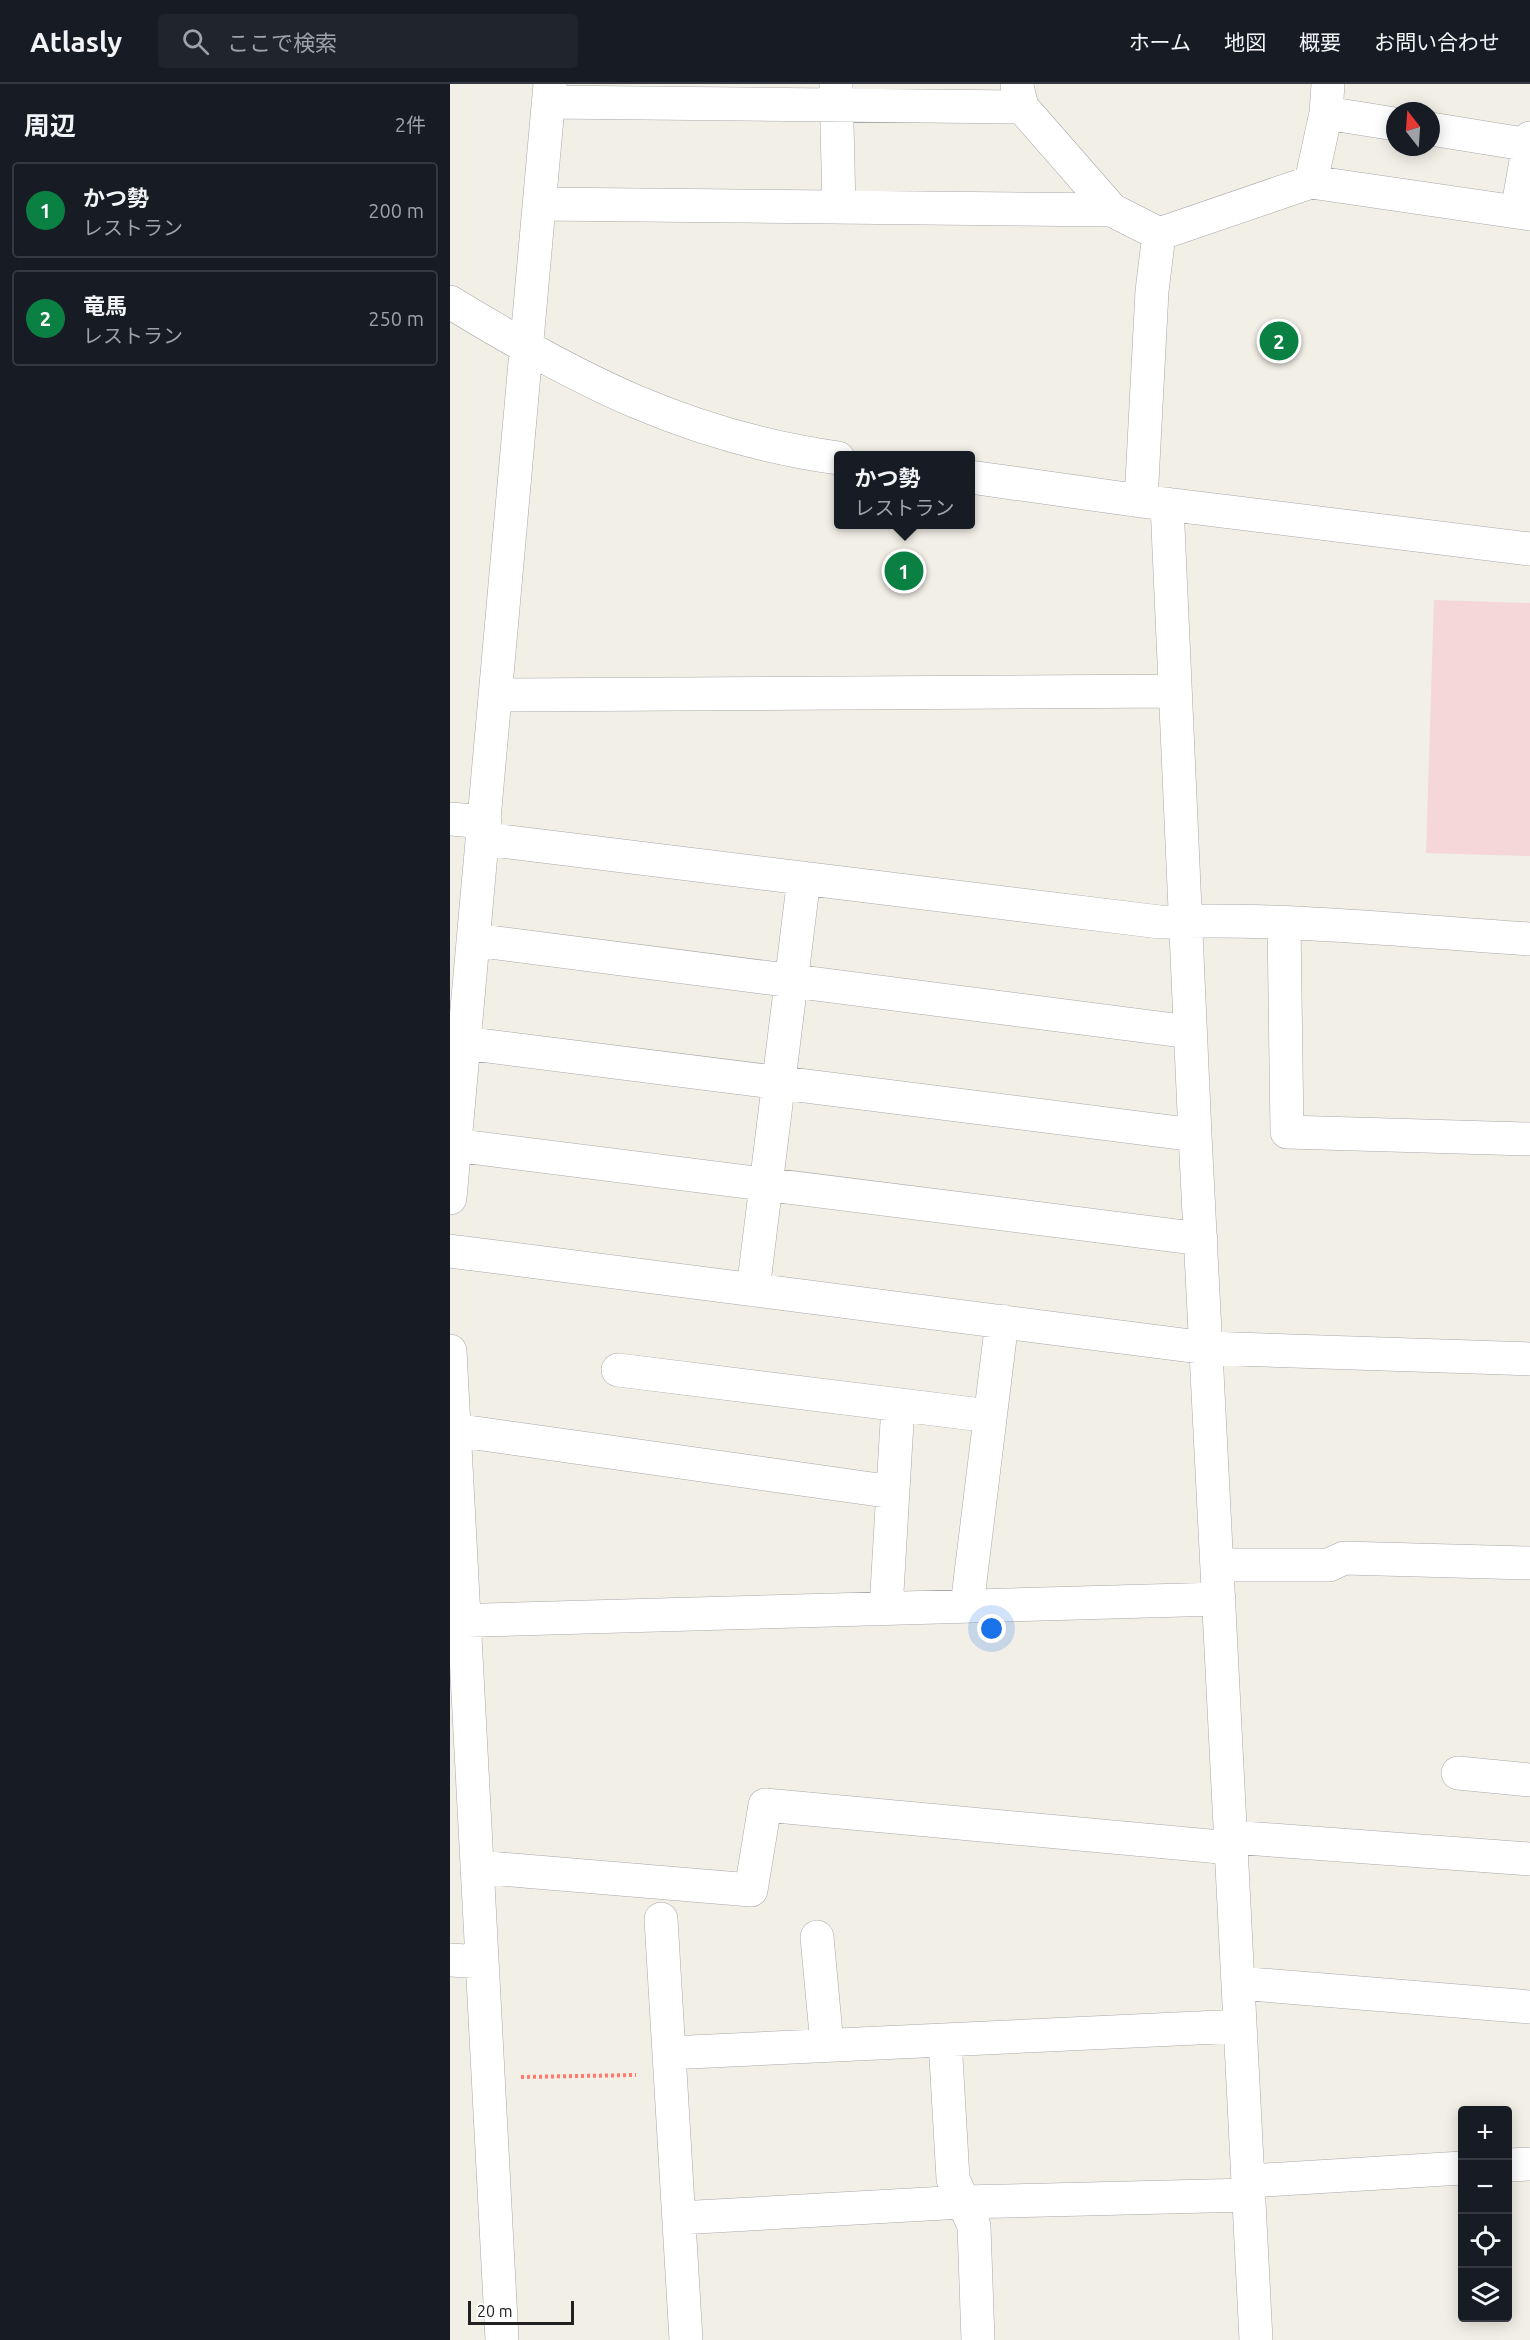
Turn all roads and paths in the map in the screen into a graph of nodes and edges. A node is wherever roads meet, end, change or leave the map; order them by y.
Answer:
1 (549, 93) edge
2 (836, 94) edge
3 (1019, 95) edge
4 (1327, 99) edge
5 (1386, 121) edge
6 (1440, 130) edge
7 (1530, 142) edge
8 (1311, 182) junction
9 (540, 204) junction
10 (839, 207) junction
11 (1112, 210) junction
12 (1524, 213) edge
13 (1159, 234) junction
14 (450, 302) edge
15 (525, 348) junction
16 (834, 457) edge
17 (975, 478) edge
18 (1154, 502) junction
19 (1530, 549) edge
20 (1175, 691) junction
21 (496, 694) junction
22 (450, 819) edge
23 (484, 830) junction
24 (804, 878) junction
25 (1185, 921) junction
26 (1284, 923) junction
27 (1530, 939) edge
28 (474, 940) junction
29 (791, 981) junction
30 (1190, 1032) junction
31 (464, 1043) junction
32 (779, 1083) junction
33 (1195, 1135) junction
34 (1530, 1138) edge
35 (452, 1158) edge
36 (766, 1184) junction
37 (450, 1197) edge
38 (1201, 1239) junction
39 (450, 1251) edge
40 (753, 1290) junction
41 (1002, 1321) junction
42 (1207, 1348) junction
43 (450, 1350) edge
44 (1530, 1359) edge
45 (618, 1370) dead end
46 (898, 1405) junction
47 (990, 1416) junction
48 (453, 1423) edge
49 (893, 1492) junction
50 (1530, 1563) edge
51 (1218, 1565) junction
52 (1219, 1599) junction
53 (967, 1606) junction
54 (886, 1609) junction
55 (457, 1621) edge
56 (1458, 1773) dead end
57 (1530, 1780) edge
58 (1231, 1843) junction
59 (1530, 1859) edge
60 (477, 1867) junction
61 (661, 1919) dead end
62 (817, 1937) dead end
63 (450, 1960) edge
64 (482, 1962) junction
65 (1238, 1983) junction
66 (1530, 2007) edge
67 (1240, 2026) junction
68 (945, 2040) junction
69 (827, 2045) junction
70 (670, 2064) junction
71 (488, 2077) junction
72 (1530, 2164) edge
73 (1512, 2165) edge
74 (1458, 2168) edge
75 (1248, 2188) junction
76 (963, 2202) junction
77 (679, 2218) junction
78 (502, 2340) edge
79 (686, 2340) edge
80 (978, 2340) edge
81 (1256, 2340) edge

1 - 2 street
1 - 9 street
2 - 3 street
2 - 10 street
3 - 11 street
4 - 5 street
4 - 8 street
6 - 7 street
7 - 12 street
8 - 12 street
8 - 13 street
9 - 10 street
9 - 15 street
10 - 11 street
11 - 13 street
13 - 18 street
14 - 15 street
15 - 16 street
15 - 21 street
17 - 18 street
18 - 19 street
18 - 20 street
20 - 21 street
20 - 25 street
21 - 23 street
22 - 23 street
23 - 24 street
23 - 28 street
24 - 25 street
24 - 29 street
25 - 26 street
25 - 30 street
26 - 27 street
26 - 34 street
28 - 29 street
28 - 31 street
29 - 30 street
29 - 32 street
30 - 33 street
31 - 32 street
31 - 35 street
32 - 33 street
32 - 36 street
33 - 38 street
35 - 36 street
35 - 37 street
36 - 38 street
36 - 40 street
38 - 42 street
39 - 40 street
40 - 41 street
41 - 42 street
41 - 47 street
42 - 44 street
42 - 51 street
43 - 48 street
45 - 46 street
46 - 47 street
46 - 49 street
47 - 53 street
48 - 49 street
48 - 55 street
49 - 54 street
50 - 51 street
51 - 52 street
52 - 53 street
52 - 58 street
53 - 54 street
54 - 55 street
55 - 60 street
56 - 57 street
58 - 59 street
58 - 60 street
58 - 65 street
60 - 64 street
61 - 70 street
62 - 69 street
63 - 64 street
64 - 71 street
65 - 66 street
65 - 67 street
67 - 68 street
67 - 75 street
68 - 69 street
68 - 76 street
69 - 70 street
70 - 71 path
70 - 77 street
71 - 78 street
72 - 73 street
74 - 75 street
75 - 76 street
75 - 81 street
76 - 77 street
76 - 80 street
77 - 79 street

